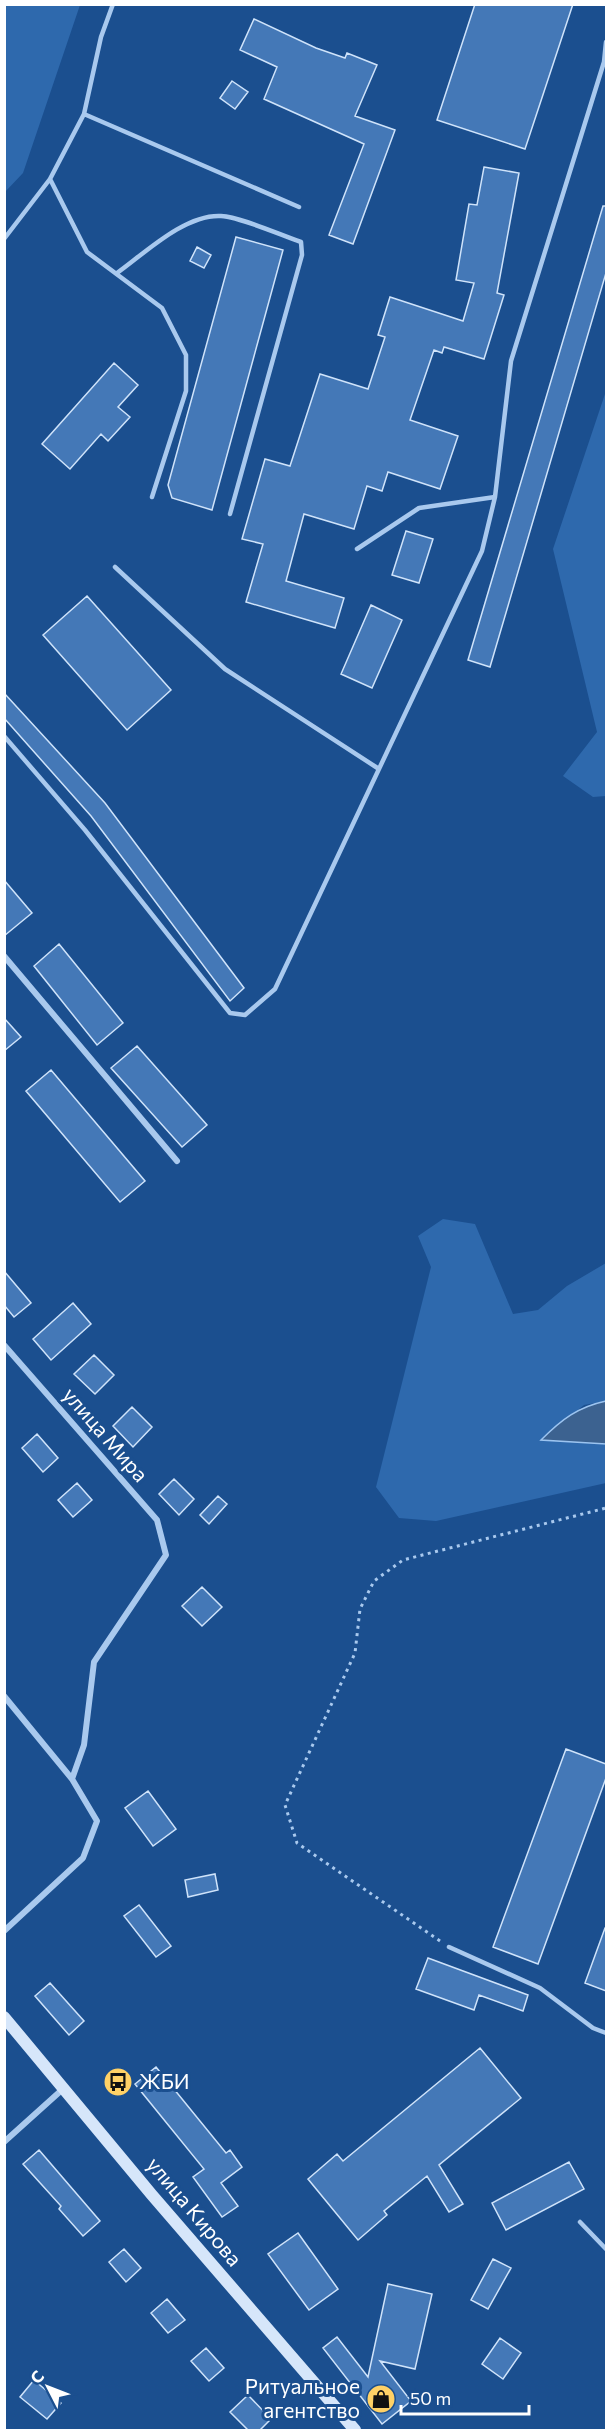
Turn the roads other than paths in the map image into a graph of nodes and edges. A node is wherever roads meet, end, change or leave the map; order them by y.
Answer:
1 (113, 4) edge
2 (606, 42) edge
3 (84, 114) junction
4 (50, 179) junction
5 (299, 207) dead end
6 (4, 239) edge
7 (117, 273) junction
8 (152, 497) dead end
9 (495, 497) junction
10 (230, 514) dead end
11 (357, 549) dead end
12 (115, 567) dead end
13 (4, 736) edge
14 (379, 769) junction
15 (4, 956) edge
16 (177, 1161) dead end
17 (4, 1345) edge
18 (4, 1696) edge
19 (72, 1779) junction
20 (4, 1931) edge
21 (449, 1947) road end
22 (4, 2017) edge
23 (606, 2033) edge
24 (64, 2088) junction
25 (4, 2142) edge
26 (580, 2222) dead end
27 (606, 2249) edge
28 (355, 2430) edge

1 - 3 lane
2 - 9 lane
3 - 4 lane
3 - 5 lane
4 - 6 lane
4 - 7 lane
7 - 8 lane
7 - 10 lane
9 - 11 lane
9 - 14 lane
12 - 14 lane
13 - 14 lane
15 - 16 street
17 - 19 street, улица Мира
18 - 19 street
19 - 20 street
21 - 23 lane
22 - 24 street, улица Кирова
24 - 25 street
24 - 28 street, улица Кирова
26 - 27 lane

